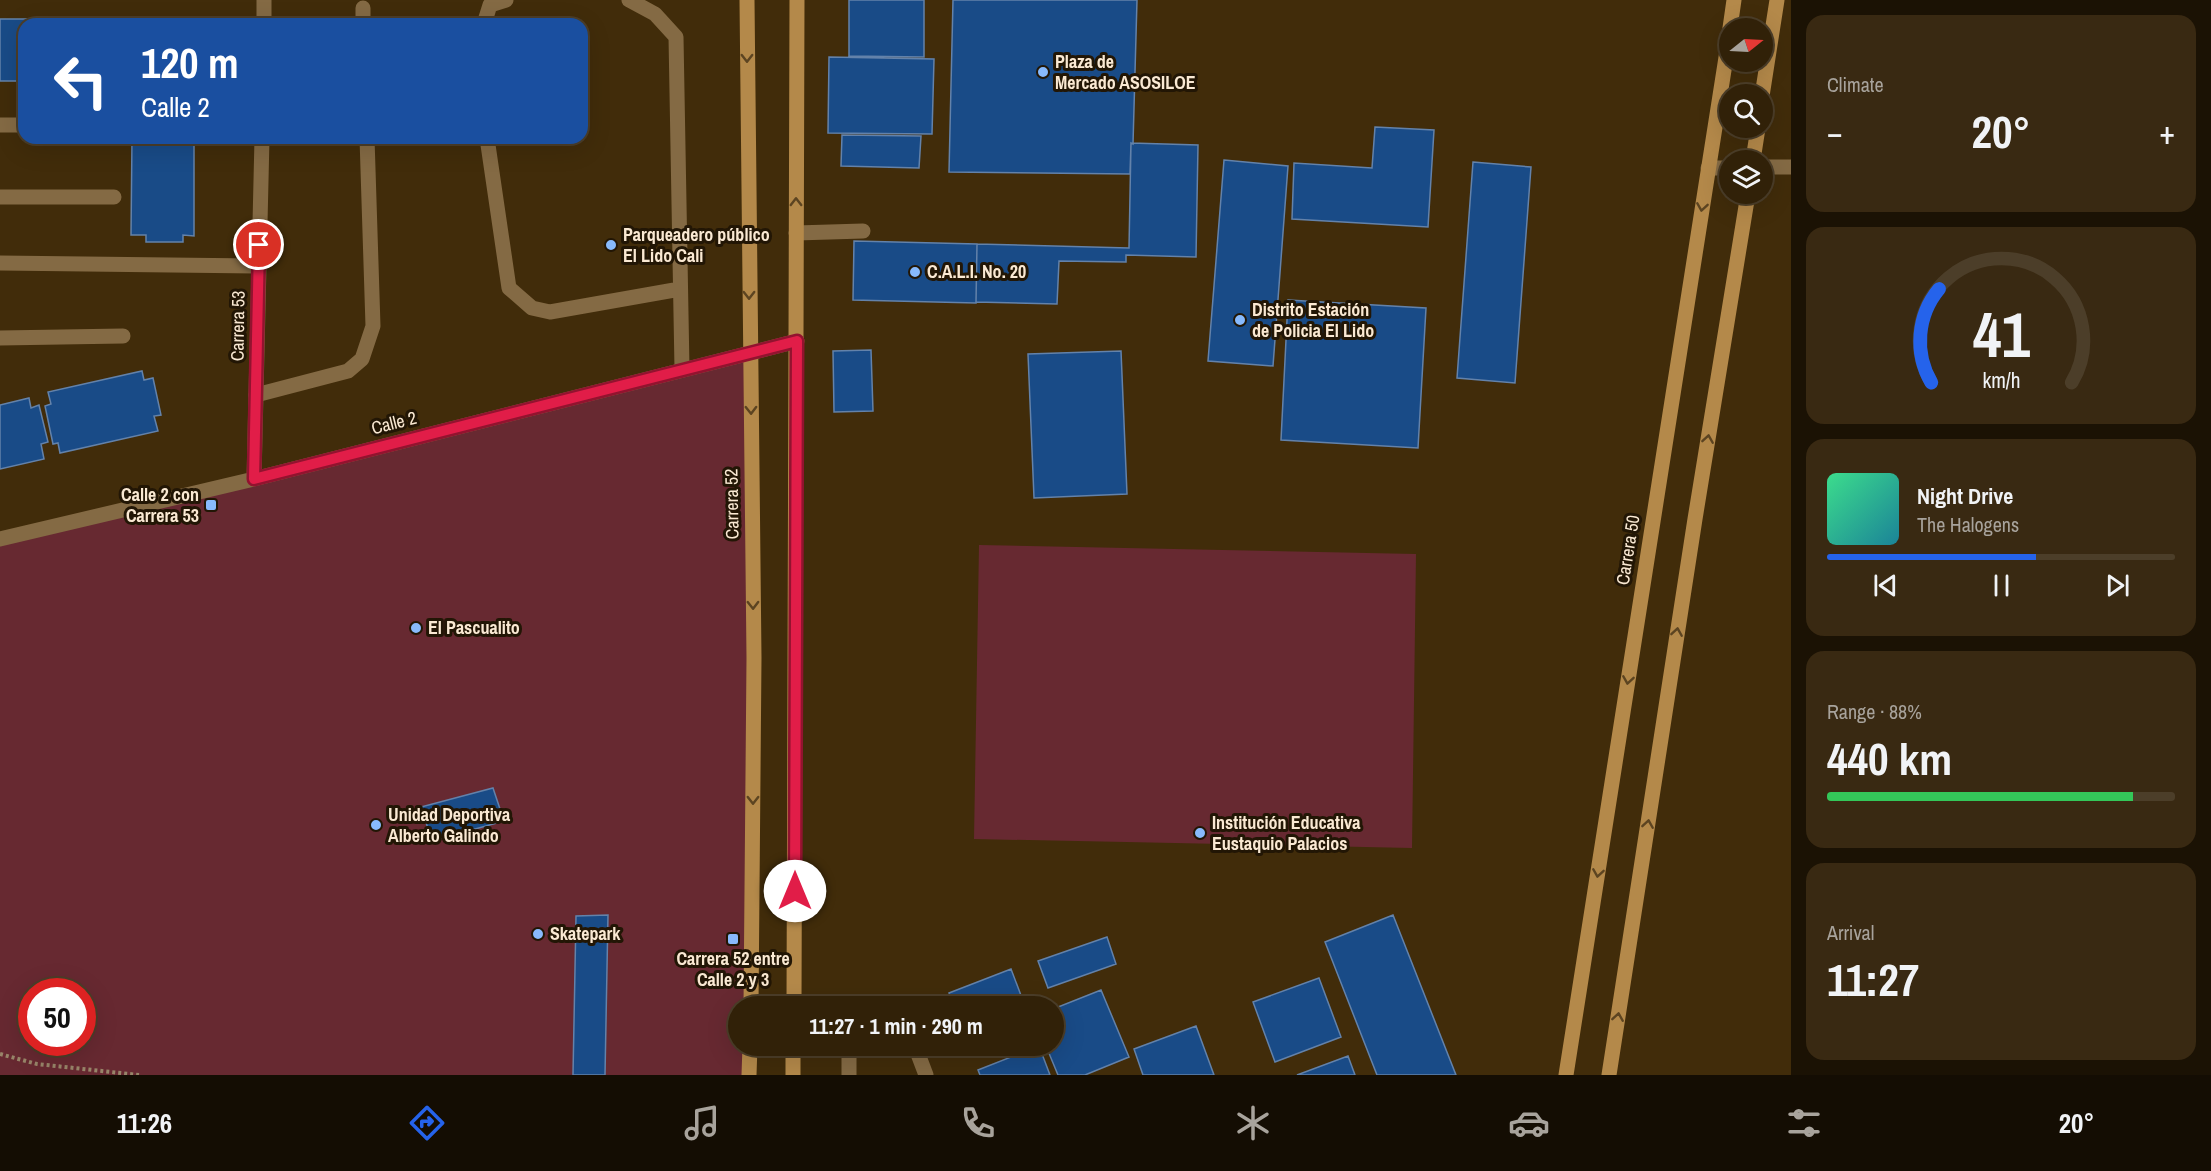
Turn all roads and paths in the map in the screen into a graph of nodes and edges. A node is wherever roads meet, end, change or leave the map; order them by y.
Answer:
1 (264, 0) edge
2 (506, 0) edge
3 (629, 0) edge
4 (747, 0) edge
5 (797, 0) edge
6 (1734, 0) edge
7 (1777, 0) edge
8 (264, 18) edge
9 (486, 18) edge
10 (1732, 18) edge
11 (1723, 72) edge
12 (1764, 84) edge
13 (0, 125) edge
14 (18, 125) edge
15 (261, 144) edge
16 (367, 144) edge
17 (488, 144) edge
18 (1773, 167) edge
19 (1791, 167) edge
20 (1708, 168) junction
21 (1719, 168) edge
22 (0, 196) edge
23 (114, 197) dead end
24 (1746, 204) edge
25 (863, 231) dead end
26 (796, 233) junction
27 (0, 263) edge
28 (259, 266) junction
29 (680, 289) junction
30 (123, 336) dead end
31 (0, 338) edge
32 (797, 341) junction
33 (750, 352) junction
34 (682, 369) junction
35 (256, 395) junction
36 (254, 479) junction
37 (0, 539) edge
38 (751, 996) edge
39 (794, 996) edge
40 (0, 1054) edge
41 (750, 1056) edge
42 (793, 1056) edge
43 (849, 1056) edge
44 (919, 1056) edge
45 (139, 1075) edge
46 (750, 1075) edge
47 (793, 1075) edge
48 (849, 1075) edge
49 (926, 1075) edge
50 (1566, 1075) edge
51 (1609, 1075) edge

1 - 8 street
2 - 9 street
3 - 29 street
4 -> 33 street, Carrera 52
26 -> 5 street
6 - 10 street, Carrera 50
7 - 12 street
11 - 20 street, Carrera 50
13 - 14 street
15 - 28 street, Carrera 53
16 - 35 street
17 - 29 street
18 - 19 street
20 - 21 street
20 -> 50 street, Carrera 50
22 - 23 street
51 -> 24 street
25 - 26 street
26 - 32 street
27 - 28 street
28 - 35 street, Carrera 53
29 - 34 street
30 - 31 street
32 - 33 street, Calle 2
32 - 39 street
33 - 34 street, Calle 2
33 -> 38 street, Carrera 52
34 - 36 street, Calle 2
35 - 36 street, Carrera 53
36 - 37 street, Calle 2
40 - 45 path
41 - 46 street
42 - 47 street
43 - 48 street
44 - 49 street

